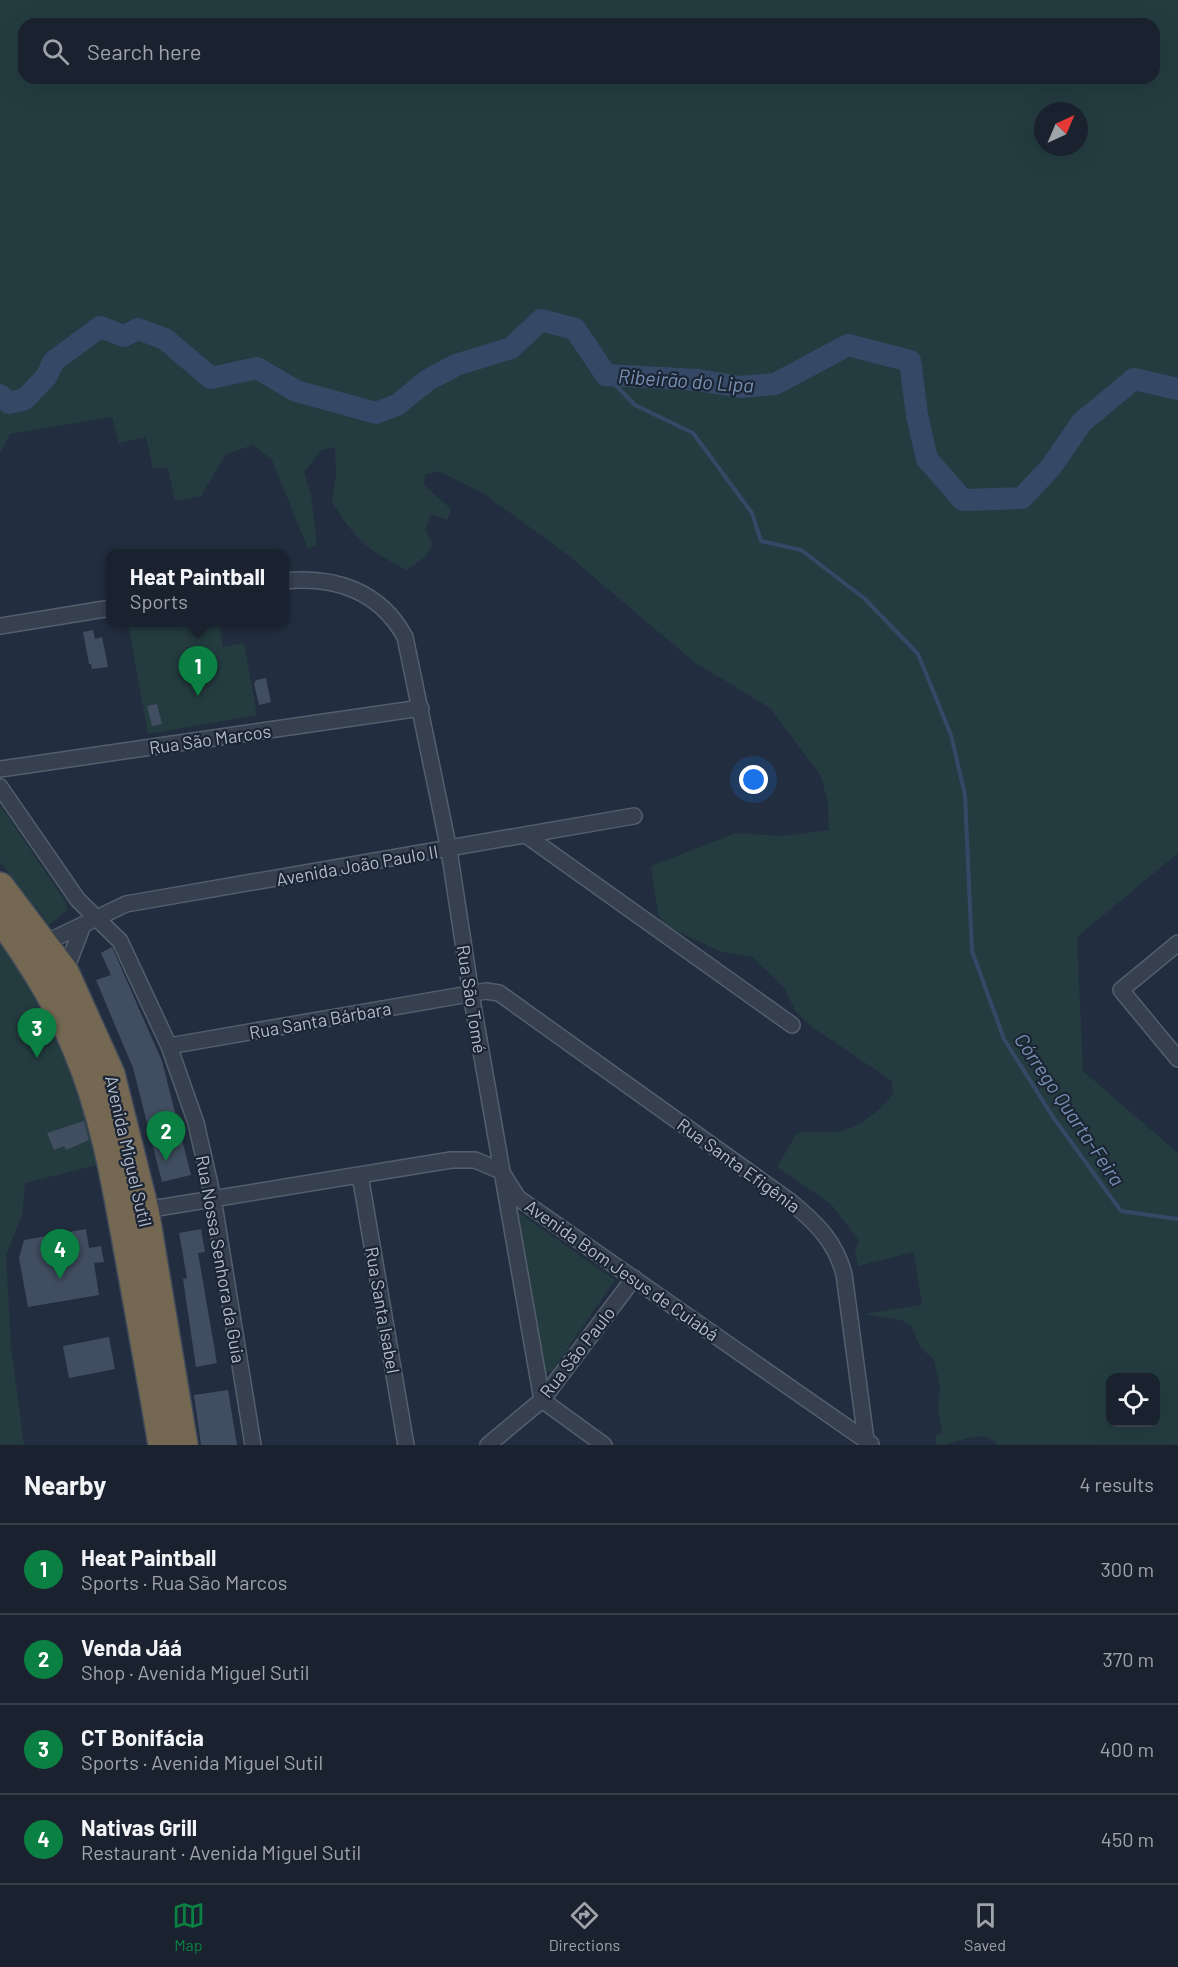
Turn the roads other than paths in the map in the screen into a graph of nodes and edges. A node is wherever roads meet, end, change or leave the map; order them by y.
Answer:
1 (289, 580) edge
2 (106, 609) edge
3 (0, 626) edge
4 (421, 708) junction
5 (0, 769) edge
6 (0, 787) edge
7 (634, 816) dead end
8 (527, 836) junction
9 (449, 850) junction
10 (0, 886) edge
11 (98, 917) junction
12 (0, 918) edge
13 (83, 925) junction
14 (45, 943) junction
15 (1178, 943) edge
16 (65, 972) junction
17 (471, 994) junction
18 (792, 1025) dead end
19 (169, 1046) junction
20 (1178, 1059) edge
21 (501, 1171) junction
22 (360, 1175) junction
23 (213, 1198) junction
24 (145, 1210) junction
25 (634, 1278) junction
26 (542, 1400) junction
27 (869, 1443) edge
28 (162, 1445) edge
29 (184, 1445) edge
30 (253, 1445) edge
31 (406, 1445) edge
32 (488, 1445) edge
33 (604, 1445) edge

1 - 4 street, Rua São Tomé
2 - 3 street
4 - 5 street, Rua São Marcos
4 - 9 street, Rua São Tomé
6 - 11 street, Rua Nossa Senhora da Guia
7 - 8 street, Avenida João Paulo II
8 - 9 street, Avenida João Paulo II
8 - 18 street
9 - 11 street, Avenida João Paulo II
9 - 17 street, Rua São Tomé
10 - 14 highway, Avenida Miguel Sutil
11 - 13 street, Avenida João Paulo II
11 - 19 street, Rua Nossa Senhora da Guia
12 - 28 highway, Avenida Miguel Sutil
13 - 14 street, Avenida João Paulo II
13 - 16 street
14 - 16 highway, Avenida Miguel Sutil
15 - 20 street
16 - 24 highway, Avenida Miguel Sutil
17 - 19 street, Rua Santa Bárbara
17 - 21 street, Rua São Tomé
17 - 27 street, Rua Santa Efigênia
19 - 23 street, Rua Nossa Senhora da Guia
21 - 22 street
21 - 25 street, Avenida Bom Jesus de Cuiabá
21 - 26 street, Rua São Tomé
22 - 23 street
22 - 31 street, Rua Santa Isabel
23 - 24 street
23 - 30 street, Rua Nossa Senhora da Guia
24 - 29 highway, Avenida Miguel Sutil
25 - 26 street, Rua São Paulo
25 - 27 street, Avenida Bom Jesus de Cuiabá
26 - 32 street, Rua São Paulo
26 - 33 street

